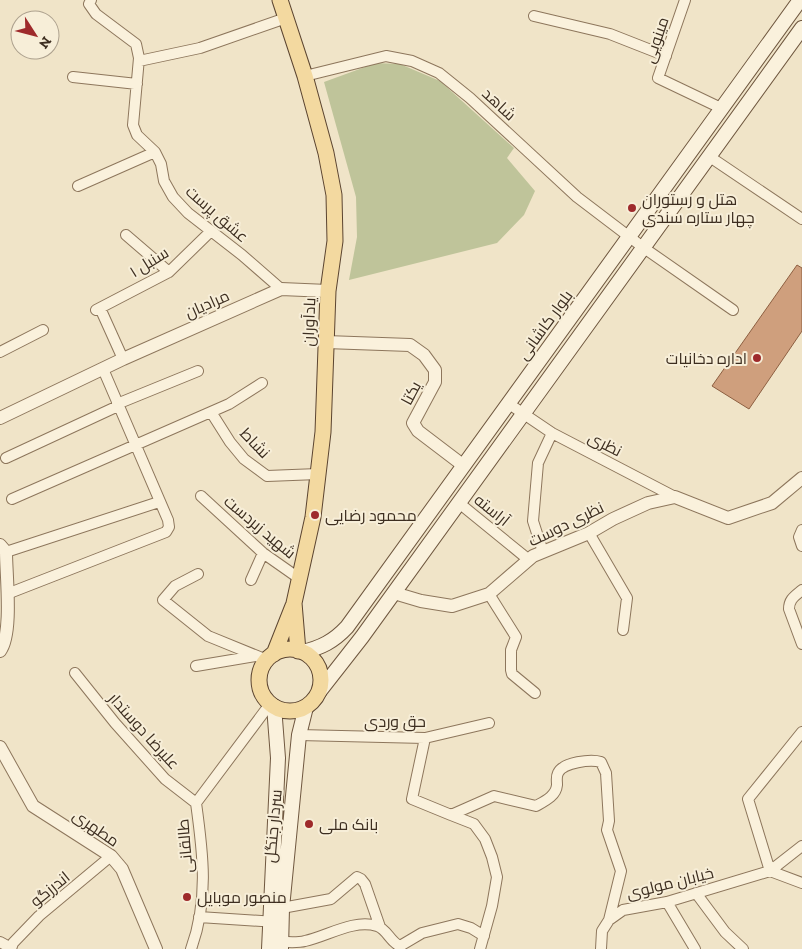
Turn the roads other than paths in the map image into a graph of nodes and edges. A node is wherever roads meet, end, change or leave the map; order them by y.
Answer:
1 (91, 0) edge
2 (280, 0) edge
3 (685, 0) edge
4 (800, 0) edge
5 (534, 16) dead end
6 (286, 18) junction
7 (802, 28) edge
8 (666, 56) junction
9 (139, 61) junction
10 (305, 76) junction
11 (73, 77) dead end
12 (137, 84) junction
13 (719, 114) junction
14 (730, 129) junction
15 (154, 152) junction
16 (710, 157) junction
17 (78, 186) dead end
18 (802, 218) edge
19 (211, 231) junction
20 (126, 235) dead end
21 (630, 237) junction
22 (644, 248) junction
23 (169, 272) junction
24 (281, 289) junction
25 (328, 291) junction
26 (733, 310) dead end
27 (42, 330) dead end
28 (326, 342) junction
29 (0, 352) edge
30 (123, 359) junction
31 (103, 369) junction
32 (198, 371) dead end
33 (262, 383) dead end
34 (509, 404) junction
35 (118, 405) junction
36 (212, 412) junction
37 (523, 414) junction
38 (0, 418) edge
39 (552, 433) junction
40 (135, 444) junction
41 (6, 458) dead end
42 (464, 466) junction
43 (318, 474) junction
44 (800, 484) edge
45 (201, 496) dead end
46 (675, 497) junction
47 (12, 499) dead end
48 (159, 502) junction
49 (459, 503) junction
50 (802, 530) edge
51 (589, 532) junction
52 (802, 546) edge
53 (3, 548) edge
54 (543, 552) junction
55 (263, 553) junction
56 (529, 560) junction
57 (198, 574) dead end
58 (300, 578) junction
59 (251, 580) dead end
60 (802, 590) edge
61 (394, 593) junction
62 (7, 594) junction
63 (489, 594) junction
64 (294, 603) junction
65 (624, 630) dead end
66 (802, 644) edge
67 (0, 651) edge
68 (300, 651) junction
69 (266, 657) junction
70 (196, 666) dead end
71 (75, 673) dead end
72 (319, 692) junction
73 (535, 693) dead end
74 (272, 705) junction
75 (306, 707) junction
76 (489, 723) dead end
77 (802, 732) edge
78 (299, 734) junction
79 (425, 738) junction
80 (0, 747) edge
81 (196, 803) junction
82 (451, 815) junction
83 (802, 846) edge
84 (111, 856) junction
85 (770, 871) junction
86 (802, 883) edge
87 (696, 893) junction
88 (667, 902) junction
89 (199, 917) junction
90 (278, 917) junction
91 (609, 920) junction
92 (380, 927) junction
93 (484, 936) junction
94 (0, 942) edge
95 (282, 945) edge
96 (11, 949) edge
97 (156, 949) edge
98 (191, 949) edge
99 (269, 949) edge
100 (480, 949) edge
101 (601, 949) edge
102 (695, 949) edge
103 (743, 949) edge

1 - 9 street, عشق پرست
2 - 6 main road, یادآوران
3 - 8 street, مینویی
4 - 13 main road, بلوار کاشانی
5 - 8 street
6 - 9 street
6 - 10 main road, یادآوران
7 - 14 main road
8 - 13 street, مینویی
9 - 12 street, عشق پرست
10 - 21 street, شاهد
10 - 25 main road, یادآوران
11 - 12 street
12 - 15 street, عشق پرست
13 - 14 main road
13 - 21 main road, بلوار کاشانی
14 - 16 main road
15 - 17 street
15 - 19 street, عشق پرست
16 - 18 street
16 - 22 main road
19 - 23 street, سنبل ۱
19 - 24 street, عشق پرست
20 - 23 street
21 - 22 street, شاهد
21 - 34 main road, بلوار کاشانی
22 - 26 street, شاهد
22 - 37 main road
23 - 30 street, سنبل ۱
24 - 25 street, مرادیان
24 - 30 street, مرادیان
25 - 28 main road, یادآوران
27 - 29 street
28 - 42 street, یکتا
28 - 43 main road, یادآوران
30 - 31 street, مرادیان
31 - 35 street
31 - 38 street, مرادیان
32 - 35 street
33 - 36 street
34 - 37 street, نظری
34 - 42 main road, بلوار کاشانی
35 - 40 street
35 - 41 street
36 - 40 street
36 - 43 street, نشاط
37 - 39 street, نظری
37 - 49 main road
39 - 46 street, نظری
39 - 54 street
40 - 47 street
40 - 48 street
42 - 68 main road, بلوار کاشانی
43 - 58 main road, یادآوران
44 - 46 street
45 - 55 street, شهید زبردست
46 - 51 street, نظری دوست
48 - 53 street
48 - 62 street
49 - 56 street, آراسته
49 - 61 main road
50 - 52 street
51 - 54 street, نظری دوست
51 - 65 street
53 - 62 street
54 - 56 street, نظری دوست
55 - 58 street, شهید زبردست
55 - 59 street
56 - 63 street, نظری دوست
57 - 69 street
58 - 64 main road, یادآوران
60 - 66 street
61 - 63 street, نظری دوست
61 - 72 main road
62 - 67 street
63 - 73 street
64 - 68 main road, یادآوران
64 - 69 main road
68 - 69 main road
68 - 72 main road
69 - 70 street
69 - 74 main road
71 - 81 street, علیرضا دوستدار
72 - 75 main road
74 - 75 main road
74 - 81 street, طالقانی
74 - 90 main road, سردار جنگل
75 - 78 main road, سردار جنگل
76 - 79 street, حق وردی
77 - 85 street
78 - 79 street, حق وردی
78 - 90 main road, سردار جنگل
79 - 82 street
80 - 84 street, مطهری
81 - 89 street, طالقانی
82 - 91 street
82 - 93 street
83 - 85 street
84 - 96 street, اندرزگو
84 - 97 street, مطهری
85 - 86 street
85 - 87 street, خیابان مولوی
87 - 88 street, خیابان مولوی
87 - 103 street
88 - 91 street, خیابان مولوی
88 - 102 street
89 - 90 street
89 - 98 street, طالقانی
90 - 92 street
90 - 95 main road, سردار جنگل
90 - 99 main road, سردار جنگل
91 - 101 street
92 - 93 street
92 - 95 street
93 - 100 street
94 - 96 street

